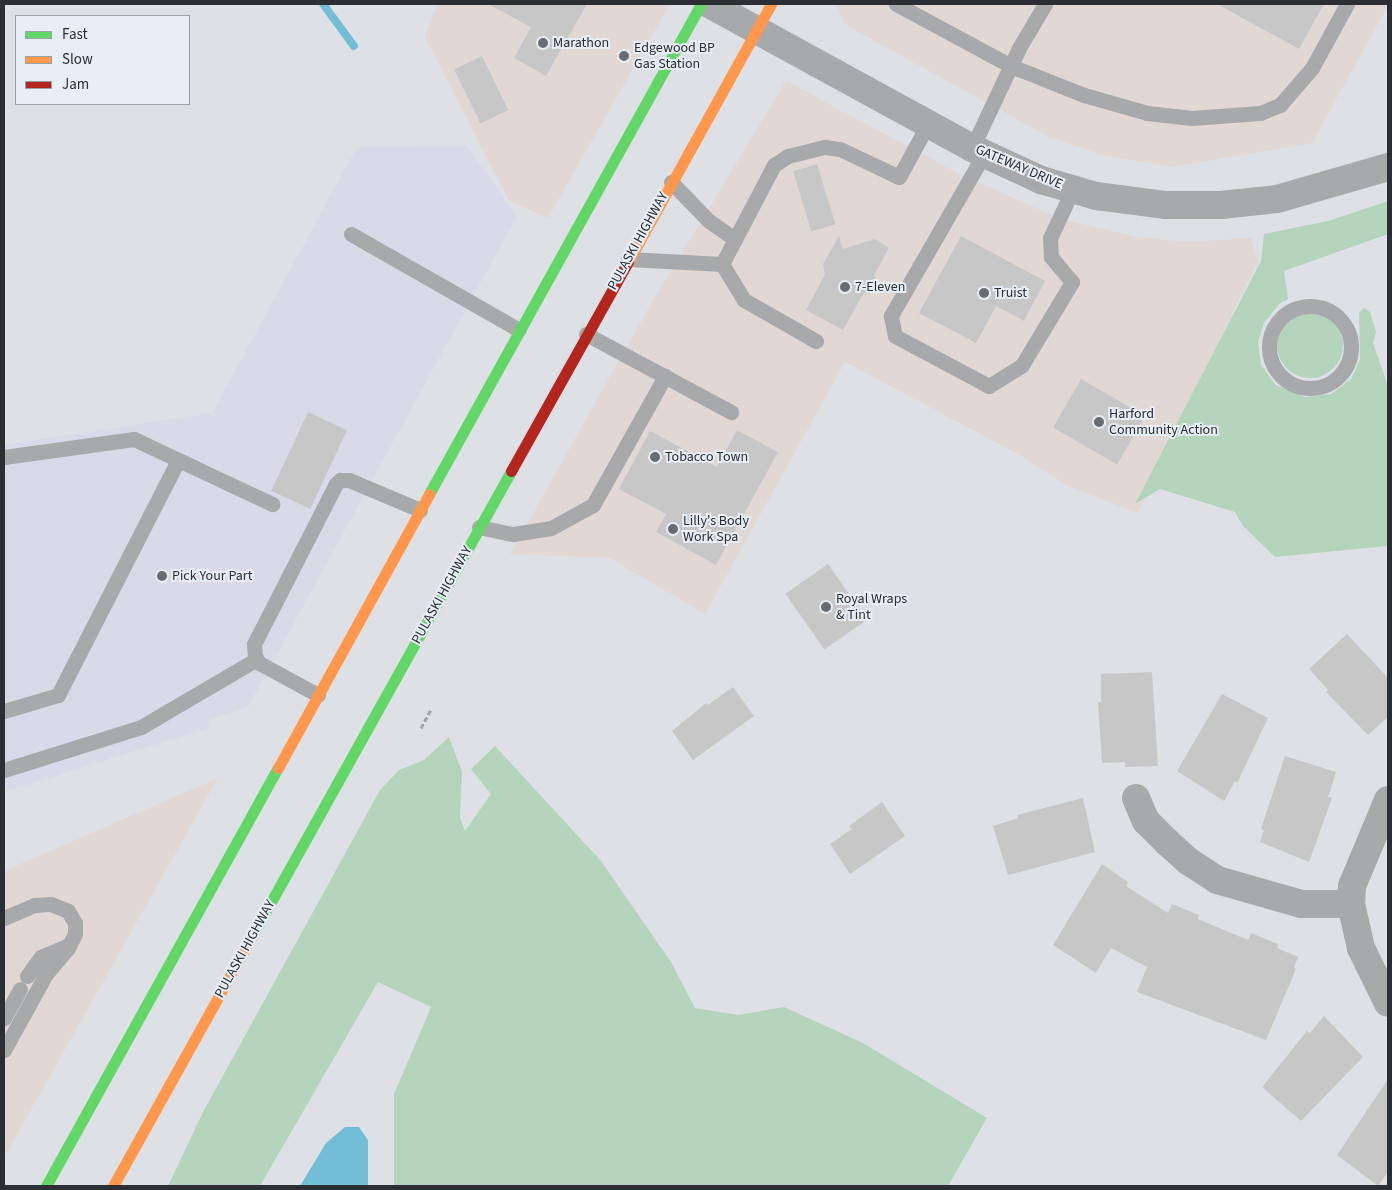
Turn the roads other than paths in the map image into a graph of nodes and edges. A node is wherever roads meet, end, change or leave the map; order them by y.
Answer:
1 (701, 4) edge
2 (709, 4) edge
3 (771, 4) edge
4 (896, 4) edge
5 (1045, 4) edge
6 (1347, 4) edge
7 (757, 30) junction
8 (1011, 66) junction
9 (928, 124) junction
10 (978, 150) junction
11 (1388, 167) edge
12 (671, 182) junction
13 (1073, 189) junction
14 (351, 234) dead end
15 (735, 239) junction
16 (628, 259) junction
17 (722, 264) junction
18 (1279, 319) joint
19 (519, 330) junction
20 (586, 334) junction
21 (816, 341) dead end
22 (665, 376) junction
23 (731, 412) dead end
24 (4, 457) edge
25 (178, 460) junction
26 (272, 504) dead end
27 (420, 510) junction
28 (480, 527) junction
29 (257, 660) junction
30 (318, 695) junction
31 (4, 711) edge
32 (4, 770) edge
33 (1136, 798) dead end
34 (1388, 800) edge
35 (1351, 904) junction
36 (4, 918) edge
37 (69, 945) junction
38 (1388, 1003) edge
39 (4, 1018) edge
40 (4, 1050) edge
41 (129, 1157) junction
42 (47, 1185) edge
43 (113, 1186) edge
44 (122, 1186) edge

1 - 19 highway
2 - 7 street, GATEWAY DRIVE
3 - 7 highway, PULASKI HIGHWAY
4 - 8 lane
5 - 8 lane
6 - 8 lane
7 - 9 street, GATEWAY DRIVE
7 - 12 highway, PULASKI HIGHWAY
8 - 10 lane
9 - 10 street, GATEWAY DRIVE
9 - 15 lane
10 - 13 street, GATEWAY DRIVE
10 - 13 lane
11 - 13 street, GATEWAY DRIVE
12 - 15 lane
12 - 16 highway, PULASKI HIGHWAY
14 - 19 lane
15 - 17 lane
16 - 17 lane
16 - 20 highway, PULASKI HIGHWAY
17 - 21 lane
18 - 18 lane
19 - 27 highway
20 - 22 lane
20 - 28 highway, PULASKI HIGHWAY
22 - 23 lane
22 - 28 lane
24 - 25 lane
25 - 26 lane
25 - 31 lane
27 - 29 lane
27 - 30 highway
28 - 41 highway, PULASKI HIGHWAY
29 - 30 lane
29 - 32 lane
30 - 42 highway
33 - 35 street
34 - 35 street
35 - 38 street
36 - 37 lane
37 - 39 lane
37 - 40 lane
41 - 43 highway, PULASKI HIGHWAY
41 - 44 highway

